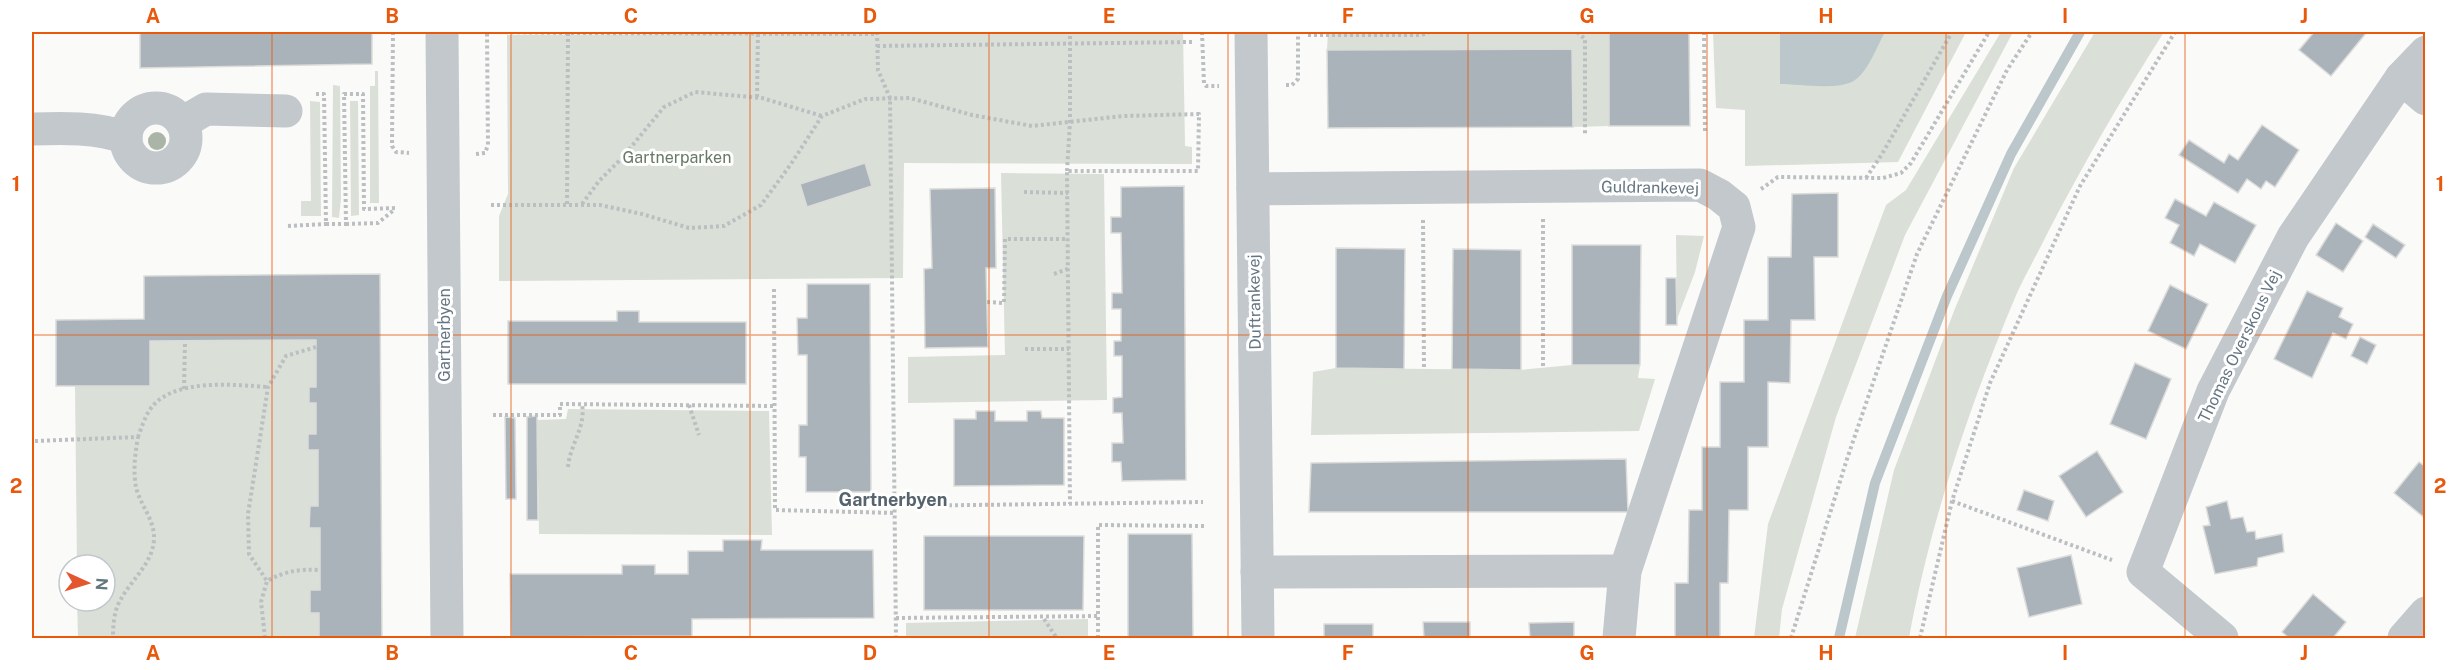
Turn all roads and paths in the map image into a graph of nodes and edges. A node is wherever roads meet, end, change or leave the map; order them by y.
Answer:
1 (393, 32) edge
2 (442, 32) edge
3 (487, 32) edge
4 (499, 32) edge
5 (758, 32) edge
6 (1070, 32) edge
7 (1251, 32) edge
8 (1430, 32) edge
9 (1577, 32) edge
10 (1704, 32) edge
11 (1952, 32) edge
12 (1989, 32) edge
13 (2032, 32) edge
14 (2175, 32) edge
15 (568, 33) edge
16 (877, 33) edge
17 (1413, 33) edge
18 (1308, 34) dead end
19 (1192, 42) dead end
20 (1070, 44) junction
21 (877, 46) junction
22 (2426, 52) edge
23 (2401, 78) junction
24 (756, 97) junction
25 (890, 98) junction
26 (2426, 99) edge
27 (286, 111) joint
28 (822, 116) junction
29 (1070, 122) junction
30 (182, 123) junction
31 (32, 129) edge
32 (1705, 133) dead end
33 (1585, 134) dead end
34 (126, 138) junction
35 (443, 154) junction
36 (1068, 171) junction
37 (1866, 178) junction
38 (1423, 186) junction
39 (1543, 186) junction
40 (1253, 189) junction
41 (1024, 192) dead end
42 (1068, 193) junction
43 (567, 204) junction
44 (491, 205) dead end
45 (581, 205) junction
46 (1734, 207) junction
47 (326, 224) junction
48 (346, 224) junction
49 (288, 226) dead end
50 (1068, 239) junction
51 (1068, 269) junction
52 (1054, 274) dead end
53 (774, 289) dead end
54 (987, 302) dead end
55 (185, 341) dead end
56 (316, 346) dead end
57 (1025, 349) dead end
58 (1069, 349) junction
59 (1543, 368) dead end
60 (1424, 369) dead end
61 (268, 387) junction
62 (184, 389) junction
63 (582, 404) junction
64 (688, 405) junction
65 (774, 406) junction
66 (493, 415) dead end
67 (699, 435) dead end
68 (138, 437) junction
69 (35, 441) dead end
70 (568, 467) dead end
71 (1952, 501) junction
72 (1203, 502) dead end
73 (1070, 504) junction
74 (895, 506) junction
75 (894, 513) junction
76 (1204, 526) dead end
77 (320, 570) dead end
78 (1625, 571) junction
79 (1257, 572) junction
80 (2143, 572) junction
81 (267, 581) junction
82 (2426, 612) edge
83 (1098, 616) junction
84 (896, 618) junction
85 (1044, 618) junction
86 (1056, 637) dead end
87 (113, 639) edge
88 (265, 639) edge
89 (447, 639) edge
90 (896, 639) edge
91 (1098, 639) edge
92 (1257, 639) edge
93 (1618, 639) edge
94 (1791, 639) edge
95 (1920, 639) edge
96 (2222, 639) edge
97 (2404, 639) edge

1 - 35 path
2 - 35 street, Gartnerbyen
3 - 35 path
4 - 15 path
5 - 15 path
5 - 16 path
5 - 24 path
6 - 20 path
7 - 40 street, Duftrankevej
8 - 17 path
9 - 33 path
10 - 32 path
11 - 37 path
12 - 37 path
13 - 94 path
14 - 71 path
15 - 43 path
16 - 21 path
17 - 18 path
19 - 20 path
20 - 21 path
20 - 29 path
21 - 25 path
22 - 23 street, Thomas Overskous Vej
23 - 26 street
23 - 80 street, Thomas Overskous Vej
24 - 28 path
24 - 45 path
25 - 28 path
25 - 29 path
25 - 74 path
27 - 30 street
27 - 47 path
28 - 45 path
29 - 36 path
29 - 36 path
30 - 34 street
30 - 34 street
31 - 34 street
35 - 89 street, Gartnerbyen
36 - 42 path
37 - 46 path
38 - 39 street, Guldrankevej
38 - 40 street, Guldrankevej
38 - 60 path
39 - 46 street, Guldrankevej
39 - 59 path
40 - 79 street, Duftrankevej
41 - 42 path
42 - 50 path
43 - 44 path
43 - 45 path
46 - 78 street
47 - 48 path
47 - 49 path
48 - 48 path
50 - 51 path
50 - 54 path
51 - 52 path
51 - 58 path
53 - 65 path
55 - 62 path
56 - 61 path
57 - 58 path
58 - 73 path
61 - 62 path
61 - 81 path
62 - 68 path
63 - 64 path
63 - 66 path
63 - 70 path
64 - 65 path
64 - 67 path
65 - 75 path
68 - 69 path
68 - 87 path
71 - 80 path
71 - 95 path
72 - 73 path
73 - 74 path
74 - 75 path
75 - 84 path
76 - 83 path
77 - 81 path
78 - 79 street
78 - 93 street
79 - 92 street, Duftrankevej
80 - 96 street
81 - 88 path
82 - 97 street
83 - 85 path
83 - 91 path
84 - 85 path
84 - 90 path
85 - 86 path

